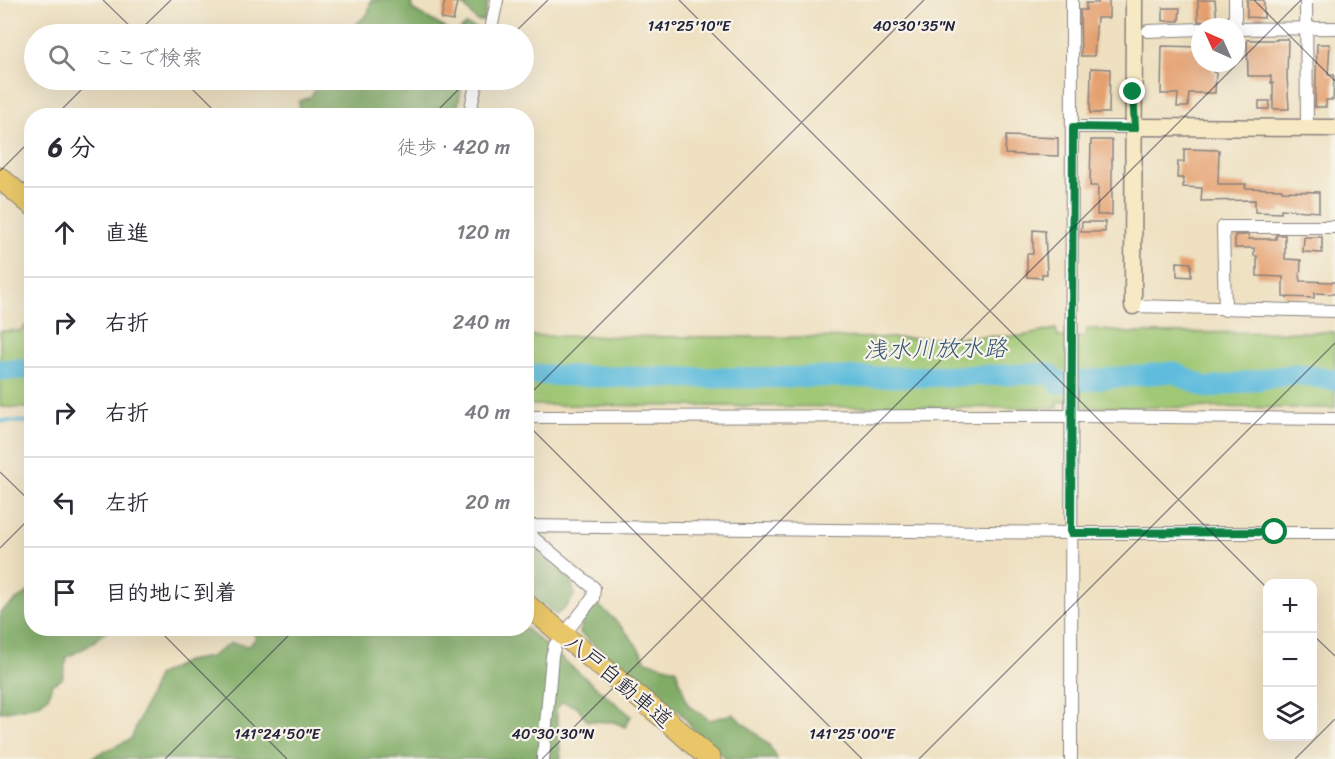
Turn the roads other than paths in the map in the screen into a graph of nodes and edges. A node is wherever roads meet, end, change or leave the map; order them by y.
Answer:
1 (496, 0) edge
2 (1072, 0) edge
3 (1134, 0) edge
4 (1235, 0) edge
5 (1306, 0) edge
6 (1236, 18) edge
7 (492, 24) edge
8 (1245, 28) edge
9 (1306, 28) junction
10 (1335, 28) edge
11 (1191, 29) edge
12 (1148, 31) dead end
13 (475, 90) edge
14 (471, 108) edge
15 (1073, 127) junction
16 (1135, 128) junction
17 (1307, 128) junction
18 (1335, 128) edge
19 (0, 178) edge
20 (0, 189) edge
21 (24, 198) edge
22 (24, 209) edge
23 (1335, 226) edge
24 (1133, 306) joint
25 (1225, 310) junction
26 (1335, 311) edge
27 (1073, 416) junction
28 (534, 417) edge
29 (1335, 419) edge
30 (534, 526) edge
31 (1335, 532) edge
32 (1071, 533) junction
33 (534, 539) edge
34 (534, 611) edge
35 (534, 622) edge
36 (570, 627) dead end
37 (555, 645) dead end
38 (543, 759) edge
39 (697, 759) edge
40 (710, 759) edge
41 (1071, 759) edge

1 - 7 street
2 - 15 street
3 - 16 street
4 - 6 street
5 - 9 street
8 - 9 street
9 - 10 street
9 - 17 street
11 - 12 street
13 - 14 street
15 - 16 street
15 - 27 street
16 - 17 street
16 - 24 street
17 - 18 street
19 - 21 highway
20 - 22 highway
23 - 25 street
24 - 25 street
25 - 26 street
27 - 28 street
27 - 29 street
27 - 32 street
30 - 32 street
31 - 32 street
32 - 41 street
33 - 36 street
34 - 40 highway, 八戸自動車道
35 - 39 highway, 八戸自動車道
37 - 38 street

